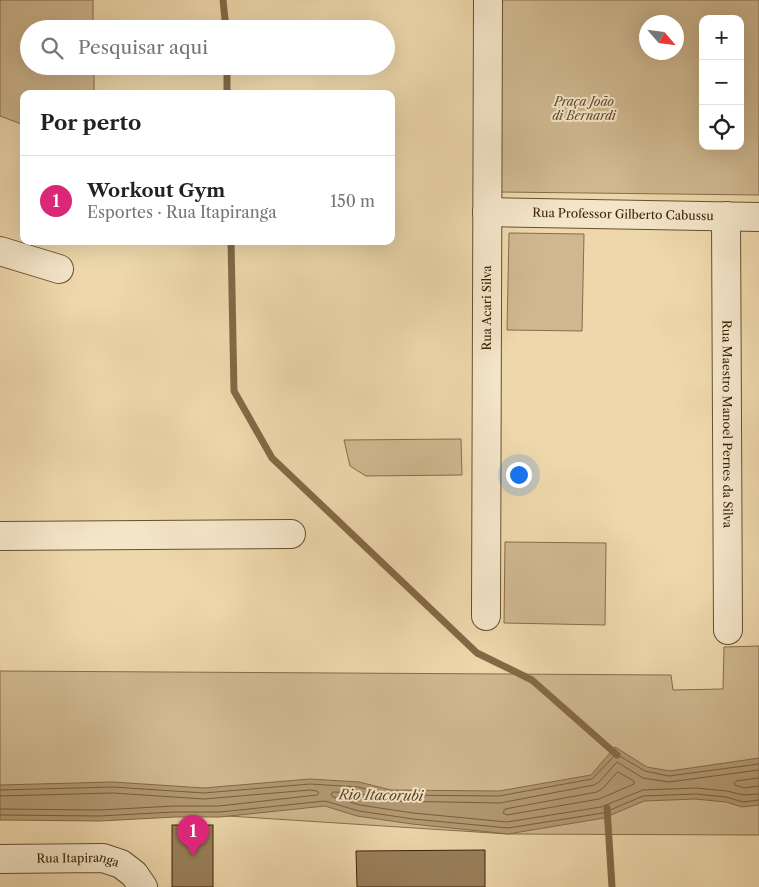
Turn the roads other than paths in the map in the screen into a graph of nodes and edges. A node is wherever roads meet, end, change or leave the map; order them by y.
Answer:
1 (488, 0) edge
2 (487, 212) junction
3 (726, 216) junction
4 (759, 217) edge
5 (0, 251) edge
6 (59, 269) dead end
7 (291, 534) dead end
8 (0, 536) edge
9 (486, 616) dead end
10 (728, 630) dead end
11 (0, 859) edge
12 (143, 887) edge

1 - 2 street, Rua Acari Silva
2 - 3 street, Rua Professor Gilberto Cabussu
2 - 9 street, Rua Acari Silva
3 - 4 street, Rua Professor Gilberto Cabussu
3 - 10 street, Rua Maestro Manoel Pernes da Silva
5 - 6 street
7 - 8 street
11 - 12 street, Rua Itapiranga

